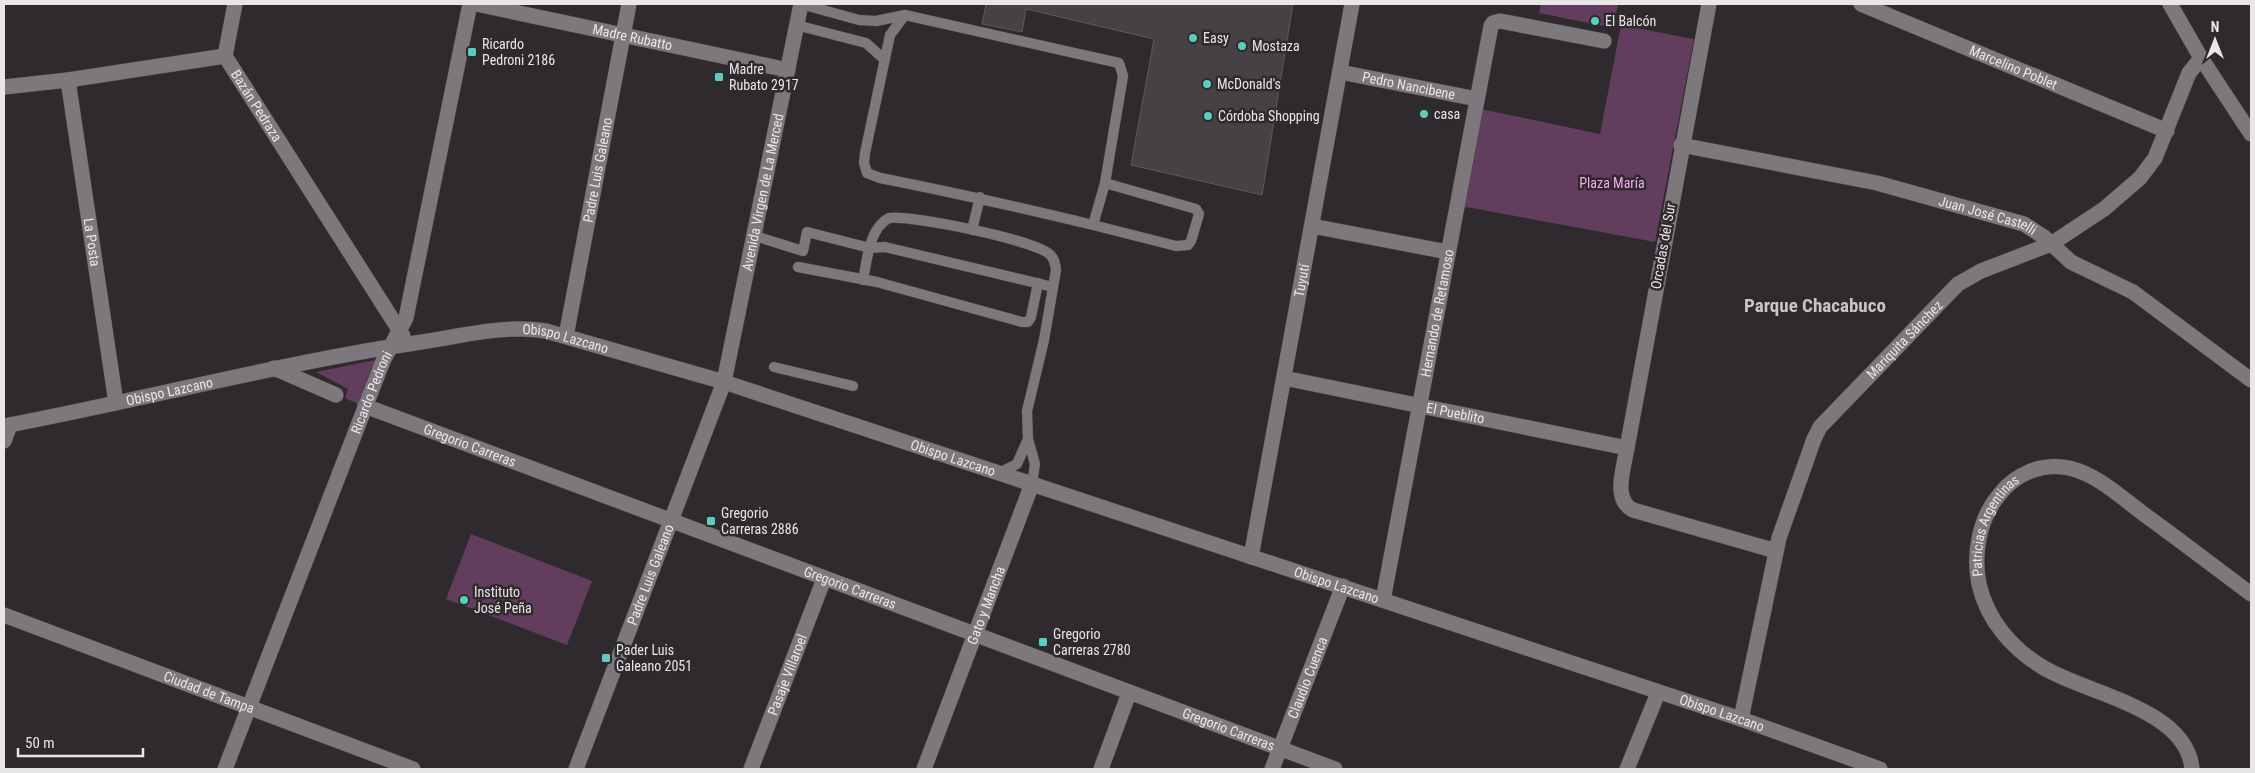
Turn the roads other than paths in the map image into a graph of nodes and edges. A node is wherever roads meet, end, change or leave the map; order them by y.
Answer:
1 (235, 4) edge
2 (470, 4) edge
3 (476, 4) edge
4 (629, 4) edge
5 (801, 4) edge
6 (1352, 4) edge
7 (1709, 4) edge
8 (1861, 4) edge
9 (2170, 4) edge
10 (905, 15) junction
11 (796, 25) junction
12 (623, 35) junction
13 (1604, 40) dead end
14 (225, 56) junction
15 (2201, 58) junction
16 (885, 60) junction
17 (788, 70) junction
18 (1340, 72) junction
19 (68, 80) junction
20 (4, 87) edge
21 (1477, 99) junction
22 (2167, 131) junction
23 (2251, 134) edge
24 (1681, 145) junction
25 (1105, 183) junction
26 (980, 197) junction
27 (1093, 225) junction
28 (1312, 226) junction
29 (972, 230) junction
30 (755, 236) junction
31 (2051, 244) junction
32 (870, 248) junction
33 (1448, 252) junction
34 (798, 267) dead end
35 (863, 280) junction
36 (1038, 283) junction
37 (1053, 287) junction
38 (400, 328) junction
39 (566, 336) junction
40 (406, 344) junction
41 (388, 347) junction
42 (774, 367) dead end
43 (274, 368) junction
44 (1284, 378) junction
45 (2251, 380) edge
46 (724, 382) junction
47 (853, 386) dead end
48 (336, 395) dead end
49 (116, 403) junction
50 (365, 406) junction
51 (1418, 406) junction
52 (7, 426) edge
53 (1028, 439) junction
54 (4, 441) edge
55 (1627, 448) junction
56 (999, 473) junction
57 (1032, 484) junction
58 (670, 522) junction
59 (1776, 552) junction
60 (1251, 557) junction
61 (824, 579) junction
62 (1343, 586) junction
63 (2251, 594) edge
64 (1383, 600) junction
65 (4, 615) edge
66 (976, 634) junction
67 (1129, 693) junction
68 (1658, 693) junction
69 (249, 706) junction
70 (1741, 719) junction
71 (1280, 749) junction
72 (225, 769) edge
73 (412, 769) edge
74 (576, 769) edge
75 (751, 769) edge
76 (924, 769) edge
77 (1101, 769) edge
78 (1272, 769) edge
79 (1335, 769) edge
80 (1627, 769) edge
81 (1880, 769) edge
82 (2192, 769) edge

1 - 14 street
2 - 38 street, Ricardo Pedroni
3 - 12 street, Madre Rubatto
4 - 12 street, Padre Luis Galeano
5 - 10 lane
5 - 11 street, Avenida Virgen de La Merced
6 - 18 street, Tuyutí
7 - 24 street, Orcadas del Sur
8 - 22 street, Marcelino Poblet
9 - 15 street
10 - 16 lane
10 - 25 lane
11 - 16 lane
11 - 17 street, Avenida Virgen de La Merced
12 - 17 street, Madre Rubatto
12 - 39 street, Padre Luis Galeano
13 - 21 street, Hernando de Retamoso
14 - 19 street, Bazán Pedraza
14 - 38 street, Bazán Pedraza
15 - 22 street, Mariquita Sánchez
15 - 23 street
16 - 26 lane
17 - 30 street, Avenida Virgen de La Merced
18 - 21 street, Pedro Nancibene
18 - 28 street, Tuyutí
19 - 20 street, Bazán Pedraza
19 - 49 street, La Posta
21 - 33 street, Hernando de Retamoso
22 - 31 street, Mariquita Sánchez
24 - 31 street, Juan José Castelli
24 - 55 street, Orcadas del Sur
25 - 27 lane
25 - 27 lane
26 - 27 lane
26 - 29 lane
28 - 33 street
28 - 44 street, Tuyutí
29 - 32 lane
29 - 37 lane, Gato y Mancha
30 - 32 lane
30 - 46 street, Avenida Virgen de La Merced
31 - 45 street, Juan José Castelli
31 - 59 street, Mariquita Sánchez
32 - 35 lane
32 - 36 lane
33 - 51 street, Hernando de Retamoso
34 - 35 lane
35 - 36 lane
36 - 37 lane
37 - 53 lane, Gato y Mancha
38 - 40 street, Bazán Pedraza
38 - 41 street, Ricardo Pedroni
39 - 40 street, Obispo Lazcano
39 - 46 street, Obispo Lazcano
40 - 41 street, Obispo Lazcano
41 - 43 street, Obispo Lazcano
41 - 50 street, Ricardo Pedroni
42 - 47 lane
43 - 48 street
43 - 49 street, Obispo Lazcano
44 - 51 street, El Pueblito
44 - 60 street, Tuyutí
46 - 56 street, Obispo Lazcano
46 - 58 street, Padre Luis Galeano
49 - 52 street, Obispo Lazcano
50 - 58 street, Gregorio Carreras
50 - 69 street, Ricardo Pedroni
51 - 55 street, El Pueblito
51 - 64 street, Hernando de Retamoso
52 - 54 street
53 - 56 lane, Gato y Mancha
53 - 57 lane, Gato y Mancha
55 - 59 street, Orcadas del Sur
56 - 57 street, Obispo Lazcano
57 - 60 street, Obispo Lazcano
57 - 66 street, Gato y Mancha
58 - 61 street, Gregorio Carreras
58 - 74 street, Padre Luis Galeano
59 - 70 street, Mariquita Sánchez
60 - 62 street, Obispo Lazcano
61 - 66 street, Gregorio Carreras
61 - 75 street, Pasaje Villaroel
62 - 64 street, Obispo Lazcano
62 - 71 street, Claudio Cuenca
63 - 82 street, Patricias Argentinas
64 - 68 street, Obispo Lazcano
65 - 69 street, Ciudad de Tampa
66 - 67 street, Gregorio Carreras
66 - 76 street, Gato y Mancha
67 - 71 street, Gregorio Carreras
67 - 77 street
68 - 70 street, Obispo Lazcano
68 - 80 street
69 - 72 street, Ricardo Pedroni
69 - 73 street, Ciudad de Tampa
70 - 81 street, Obispo Lazcano
71 - 78 street, Claudio Cuenca
71 - 79 street, Gregorio Carreras

